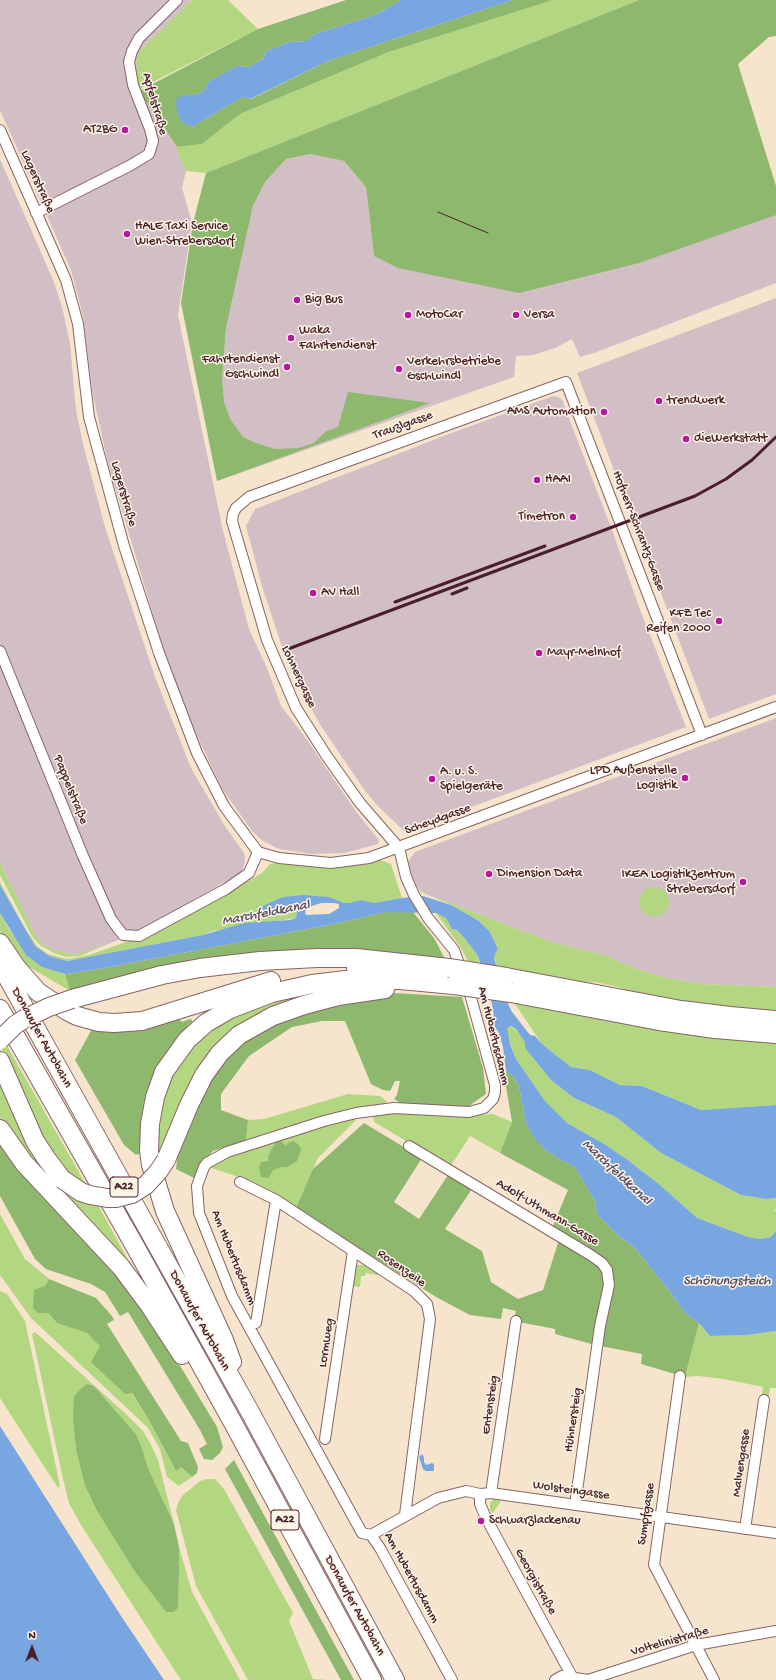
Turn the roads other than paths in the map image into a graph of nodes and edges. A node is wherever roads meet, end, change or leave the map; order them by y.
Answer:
1 (177, 0) edge
2 (0, 130) edge
3 (36, 213) junction
4 (566, 382) joint
5 (249, 497) joint
6 (0, 651) edge
7 (776, 707) edge
8 (702, 735) junction
9 (399, 848) junction
10 (258, 852) junction
11 (0, 944) edge
12 (0, 964) edge
13 (405, 964) junction
14 (430, 984) junction
15 (509, 985) junction
16 (0, 1009) edge
17 (776, 1020) edge
18 (776, 1034) edge
19 (0, 1040) edge
20 (0, 1061) edge
21 (0, 1129) edge
22 (410, 1146) dead end
23 (240, 1182) dead end
24 (276, 1200) junction
25 (353, 1251) junction
26 (516, 1322) dead end
27 (256, 1323) dead end
28 (599, 1340) joint
29 (680, 1376) dead end
30 (764, 1400) dead end
31 (249, 1410) junction
32 (232, 1421) junction
33 (325, 1439) dead end
34 (491, 1493) junction
35 (480, 1494) junction
36 (575, 1505) junction
37 (405, 1515) junction
38 (660, 1518) junction
39 (745, 1529) junction
40 (776, 1534) edge
41 (371, 1535) junction
42 (776, 1631) edge
43 (696, 1646) junction
44 (574, 1679) edge
45 (372, 1680) edge
46 (395, 1680) edge
47 (452, 1680) edge
48 (555, 1680) edge
49 (714, 1680) edge

1 - 3 street, Apfelstraße
2 - 3 street, Lagerstraße
3 - 10 street, Lagerstraße
4 - 5 street, Trauzlgasse
4 - 8 street, Hofherr-Schrantz-Gasse
5 - 9 street, Lohnergasse
6 - 10 street, Pappelstraße
7 - 8 street, Scheydgasse
8 - 9 street, Scheydgasse
9 - 10 street, Scheydgasse
9 - 41 street, Am Hubertusdamm
11 - 13 highway
12 - 31 highway, Donauufer Autobahn / A22
13 - 15 highway, bridge
13 - 19 highway, bridge
14 - 15 highway, bridge
14 - 20 highway, bridge
14 - 31 highway
15 - 17 highway
15 - 18 highway
16 - 32 highway, Donauufer Autobahn / A22
21 - 32 highway
22 - 28 street, Adolf-Uthmann-Gasse
23 - 24 street, Rosenzeile
24 - 25 street, Rosenzeile
24 - 27 street
25 - 33 street, Lormweg
25 - 37 street, Rosenzeile
26 - 34 street, Entensteig
28 - 36 street, Hühnersteig
29 - 38 street, Sumpfgasse
30 - 39 street, Malvengasse
31 - 46 highway, Donauufer Autobahn / A22
32 - 45 highway, Donauufer Autobahn / A22
34 - 35 street, Wolsteingasse
34 - 36 street, Wolsteingasse
35 - 37 street, Wolsteingasse
35 - 44 street, Georgistraße
36 - 38 street, Wolsteingasse
37 - 41 street, Wolsteingasse
38 - 39 street, Wolsteingasse
38 - 43 street, Sumpfgasse
39 - 40 street, Wolsteingasse
41 - 47 street, Am Hubertusdamm
42 - 43 street, Voltelinistraße
43 - 44 street, Voltelinistraße
43 - 49 street, Sumpfgasse
44 - 48 street, Voltelinistraße

